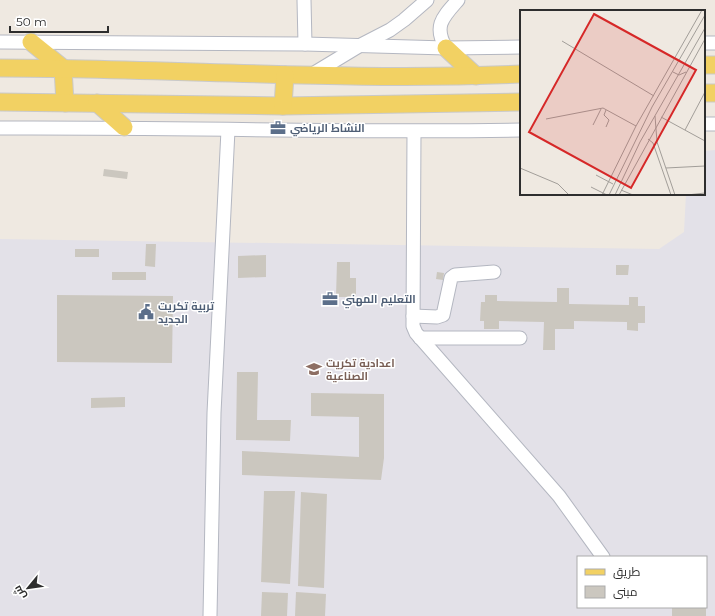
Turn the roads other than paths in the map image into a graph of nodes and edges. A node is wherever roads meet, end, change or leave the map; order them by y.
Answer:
1 (304, 0) edge
2 (427, 0) edge
3 (458, 0) edge
4 (0, 42) edge
5 (31, 42) junction
6 (305, 44) junction
7 (359, 46) junction
8 (520, 47) edge
9 (446, 48) junction
10 (0, 68) edge
11 (64, 68) junction
12 (520, 74) edge
13 (285, 75) junction
14 (311, 75) junction
15 (476, 76) junction
16 (0, 102) edge
17 (520, 102) edge
18 (65, 103) junction
19 (96, 103) junction
20 (283, 106) junction
21 (124, 127) junction
22 (0, 128) edge
23 (228, 130) junction
24 (520, 130) edge
25 (414, 132) junction
26 (494, 272) dead end
27 (413, 316) junction
28 (420, 338) junction
29 (520, 338) dead end
30 (602, 556) edge
31 (210, 616) edge

1 - 6 street
2 - 7 street
3 - 9 street
4 - 5 street
5 - 6 street
5 - 11 main road
6 - 7 street
7 - 9 street
7 - 14 street
8 - 9 street
9 - 15 main road
10 - 11 main road
11 - 13 main road
11 - 18 main road
12 - 15 main road
13 - 14 main road
13 - 20 main road
14 - 15 main road
16 - 18 main road
17 - 20 main road
18 - 19 main road
19 - 20 main road
19 - 21 main road
21 - 22 street
21 - 23 street
23 - 25 street
23 - 31 street
24 - 25 street
25 - 27 street
26 - 27 street
27 - 28 street
28 - 29 street
28 - 30 street

